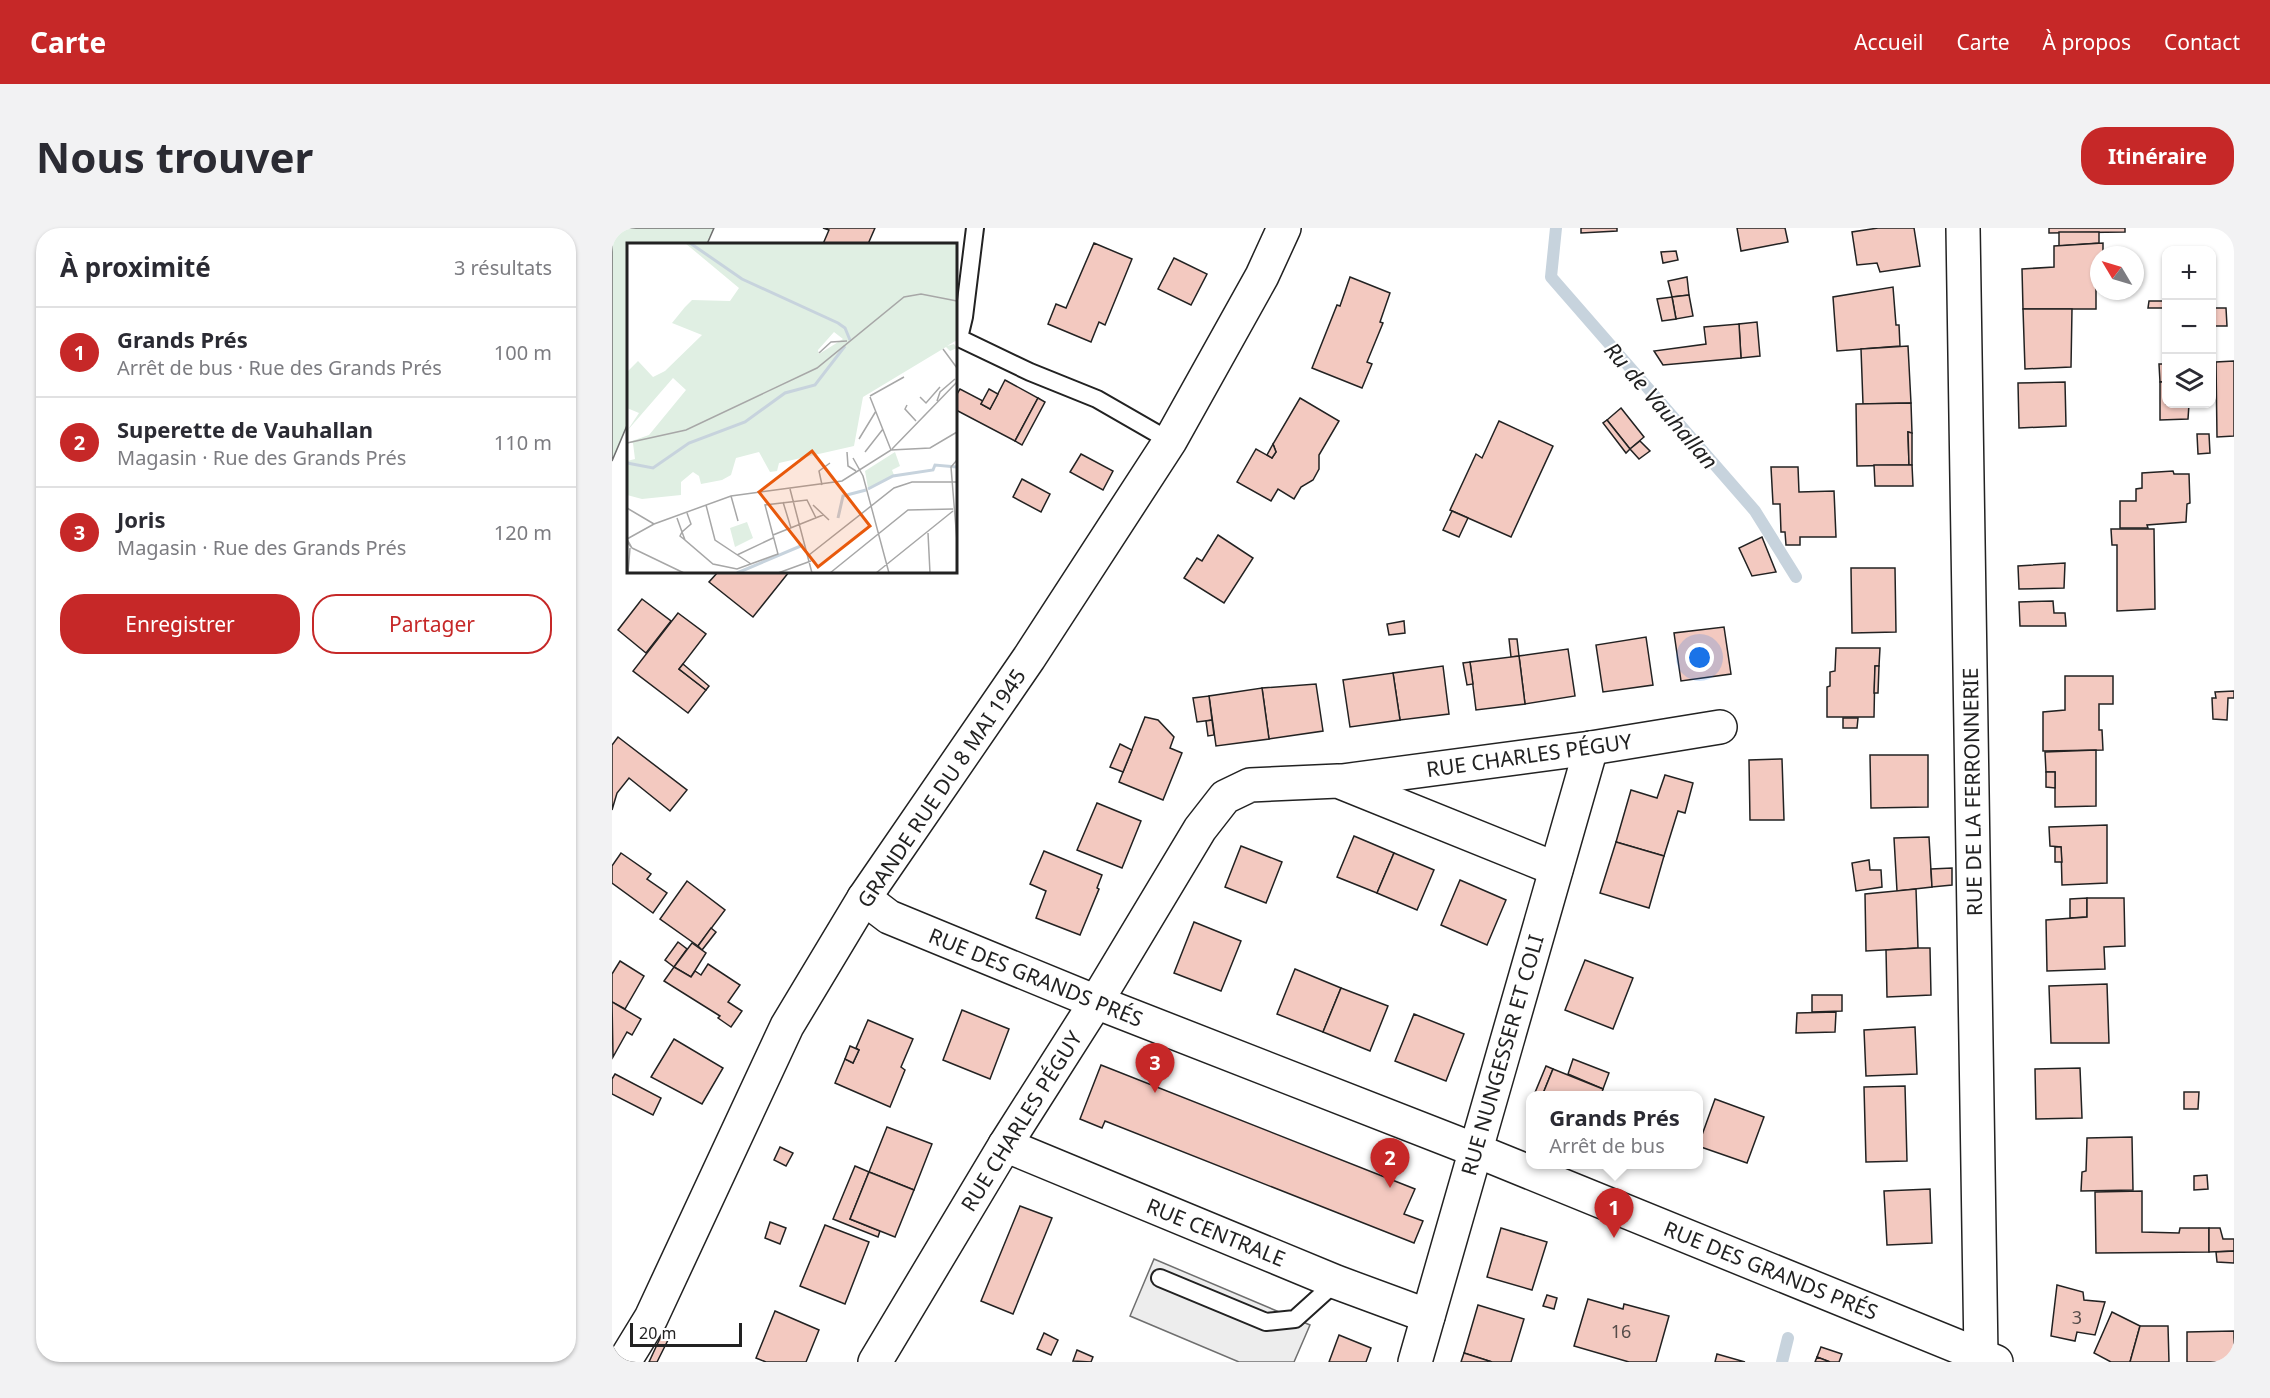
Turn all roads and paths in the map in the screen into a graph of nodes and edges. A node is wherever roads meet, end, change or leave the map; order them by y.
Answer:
1 (975, 228) edge
2 (1284, 228) edge
3 (1964, 228) edge
4 (1170, 441) junction
5 (1720, 727) dead end
6 (1591, 748) junction
7 (1338, 781) junction
8 (1556, 868) junction
9 (864, 898) junction
10 (1095, 1002) junction
11 (1005, 1145) junction
12 (1475, 1150) junction
13 (1160, 1278) dead end
14 (1336, 1282) junction
15 (1428, 1316) junction
16 (1988, 1359) edge
17 (624, 1362) edge
18 (875, 1362) edge
19 (1415, 1362) edge

1 - 4 lane
2 - 4 street, GRANDE RUE DU 8 MAI 1945
3 - 16 street, RUE DE LA FERRONNERIE
4 - 9 street, GRANDE RUE DU 8 MAI 1945
5 - 6 street, RUE CHARLES PÉGUY
6 - 7 street, RUE CHARLES PÉGUY
6 - 8 street, RUE NUNGESSER ET COLI
7 - 8 street, RUE CHARLES PÉGUY
7 - 10 street, RUE CHARLES PÉGUY
8 - 12 street, RUE NUNGESSER ET COLI
9 - 10 street, RUE DES GRANDS PRÉS
9 - 17 street, GRANDE RUE DU 8 MAI 1945
10 - 11 street, RUE CHARLES PÉGUY
10 - 12 street, RUE DES GRANDS PRÉS
11 - 14 street, RUE CENTRALE
11 - 18 street, RUE CHARLES PÉGUY
12 - 15 street, RUE NUNGESSER ET COLI
12 - 16 street, RUE DES GRANDS PRÉS
13 - 14 lane
14 - 15 street, RUE CENTRALE
15 - 19 street, RUE NUNGESSER ET COLI

